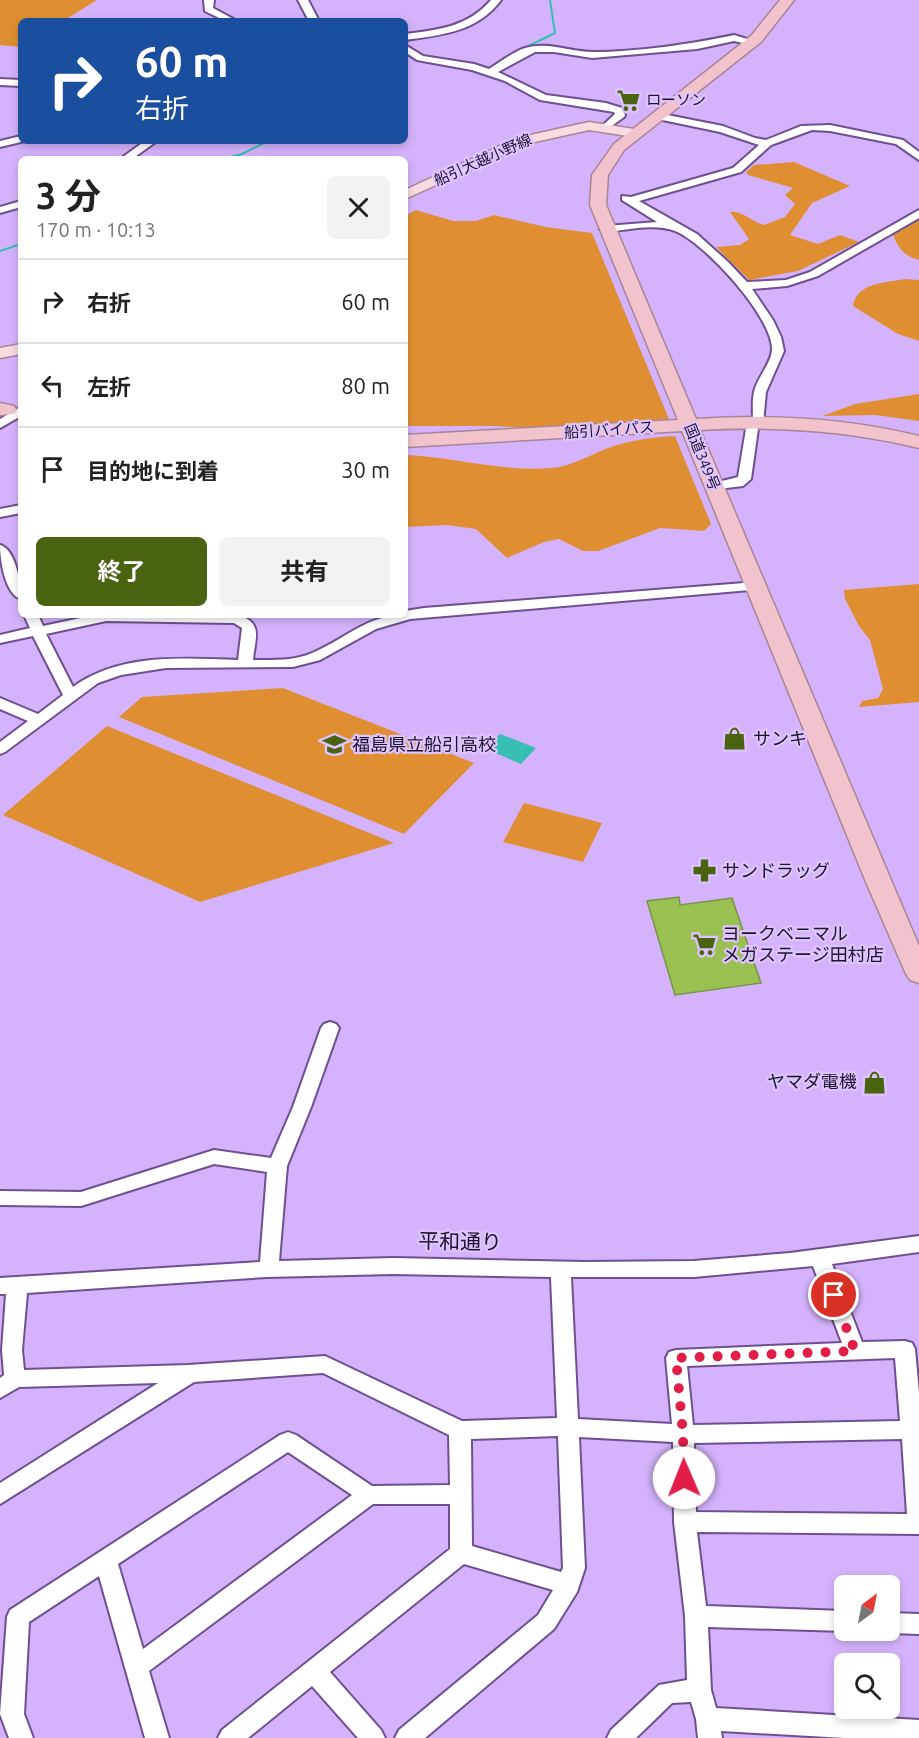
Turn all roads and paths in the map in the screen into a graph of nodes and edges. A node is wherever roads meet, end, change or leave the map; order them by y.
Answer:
1 (209, 0) edge
2 (303, 0) edge
3 (496, 0) edge
4 (787, 0) edge
5 (226, 18) edge
6 (313, 18) edge
7 (408, 37) edge
8 (752, 42) junction
9 (408, 50) edge
10 (490, 73) junction
11 (0, 82) edge
12 (18, 82) edge
13 (657, 116) junction
14 (606, 128) junction
15 (634, 133) junction
16 (18, 140) edge
17 (767, 143) junction
18 (0, 144) edge
19 (148, 144) edge
20 (132, 156) edge
21 (919, 158) edge
22 (408, 194) edge
23 (18, 205) edge
24 (0, 210) edge
25 (919, 213) edge
26 (673, 227) junction
27 (606, 229) junction
28 (744, 286) junction
29 (18, 350) edge
30 (0, 353) edge
31 (689, 424) junction
32 (756, 425) junction
33 (408, 441) edge
34 (919, 442) edge
35 (715, 487) junction
36 (18, 510) edge
37 (0, 513) edge
38 (0, 549) edge
39 (10, 572) edge
40 (757, 586) junction
41 (18, 589) edge
42 (408, 615) edge
43 (32, 618) edge
44 (95, 618) edge
45 (192, 618) edge
46 (389, 618) edge
47 (38, 630) junction
48 (0, 639) edge
49 (245, 664) junction
50 (70, 695) junction
51 (0, 702) edge
52 (37, 719) junction
53 (0, 749) edge
54 (919, 974) edge
55 (330, 1028) dead end
56 (277, 1166) junction
57 (0, 1198) edge
58 (919, 1244) edge
59 (820, 1258) junction
60 (269, 1268) junction
61 (561, 1268) junction
62 (9, 1286) edge
63 (6, 1350) edge
64 (855, 1351) junction
65 (188, 1374) junction
66 (7, 1384) edge
67 (570, 1427) junction
68 (460, 1430) junction
69 (911, 1430) junction
70 (683, 1434) junction
71 (460, 1494) junction
72 (0, 1495) edge
73 (369, 1495) junction
74 (686, 1522) junction
75 (919, 1522) edge
76 (461, 1553) junction
77 (106, 1560) junction
78 (569, 1585) junction
79 (696, 1616) junction
80 (834, 1622) edge
81 (900, 1623) edge
82 (919, 1624) edge
83 (138, 1666) junction
84 (314, 1671) junction
85 (699, 1690) junction
86 (709, 1729) edge
87 (919, 1731) edge
88 (21, 1738) edge
89 (156, 1738) edge
90 (230, 1738) edge
91 (373, 1738) edge
92 (407, 1738) edge
93 (619, 1738) edge

1 - 5 street
2 - 6 street
3 - 7 street
4 - 8 highway, 国道349号
8 - 10 street
8 - 13 highway, 国道349号
9 - 10 street
10 - 14 street
11 - 12 street
13 - 15 highway, 国道349号
13 - 17 street
14 - 15 main road, 船引大越小野線
14 - 22 main road, 船引大越小野線
15 - 27 highway, 国道349号
16 - 18 street
17 - 21 street
17 - 26 street
19 - 20 street
23 - 24 street
25 - 28 street
26 - 27 street
26 - 28 street
27 - 31 highway, 国道349号
28 - 32 street
29 - 30 main road
31 - 32 highway, 船引バイパス
31 - 33 highway, 船引バイパス
31 - 35 highway, 国道349号
32 - 34 highway, 船引バイパス
32 - 35 street
35 - 40 highway, 国道349号
36 - 37 street
38 - 39 street
39 - 41 street
40 - 42 street
40 - 54 highway, 国道349号
43 - 47 street
44 - 47 street
45 - 49 street
46 - 49 street
47 - 48 street
47 - 50 street
49 - 50 street
50 - 52 street
51 - 52 street
52 - 53 street
55 - 56 street
56 - 57 street
56 - 60 street
58 - 59 street, 平和通り
59 - 61 street, 平和通り
59 - 64 street
60 - 61 street, 平和通り
60 - 62 street, 平和通り
61 - 67 street
62 - 63 street
63 - 66 street
64 - 69 street
64 - 70 street
65 - 66 street
65 - 68 street
65 - 72 street
67 - 68 street
67 - 70 street
67 - 78 street
68 - 71 street
69 - 70 street
69 - 75 street
70 - 74 street
71 - 73 street
71 - 76 street
73 - 77 street
73 - 83 street
74 - 75 street
74 - 79 street
76 - 78 street
76 - 84 street
77 - 83 street
77 - 88 street
78 - 92 street
79 - 80 street
79 - 85 street
81 - 82 street
83 - 89 street
84 - 90 street
84 - 91 street
85 - 86 street
85 - 93 street
86 - 87 street

